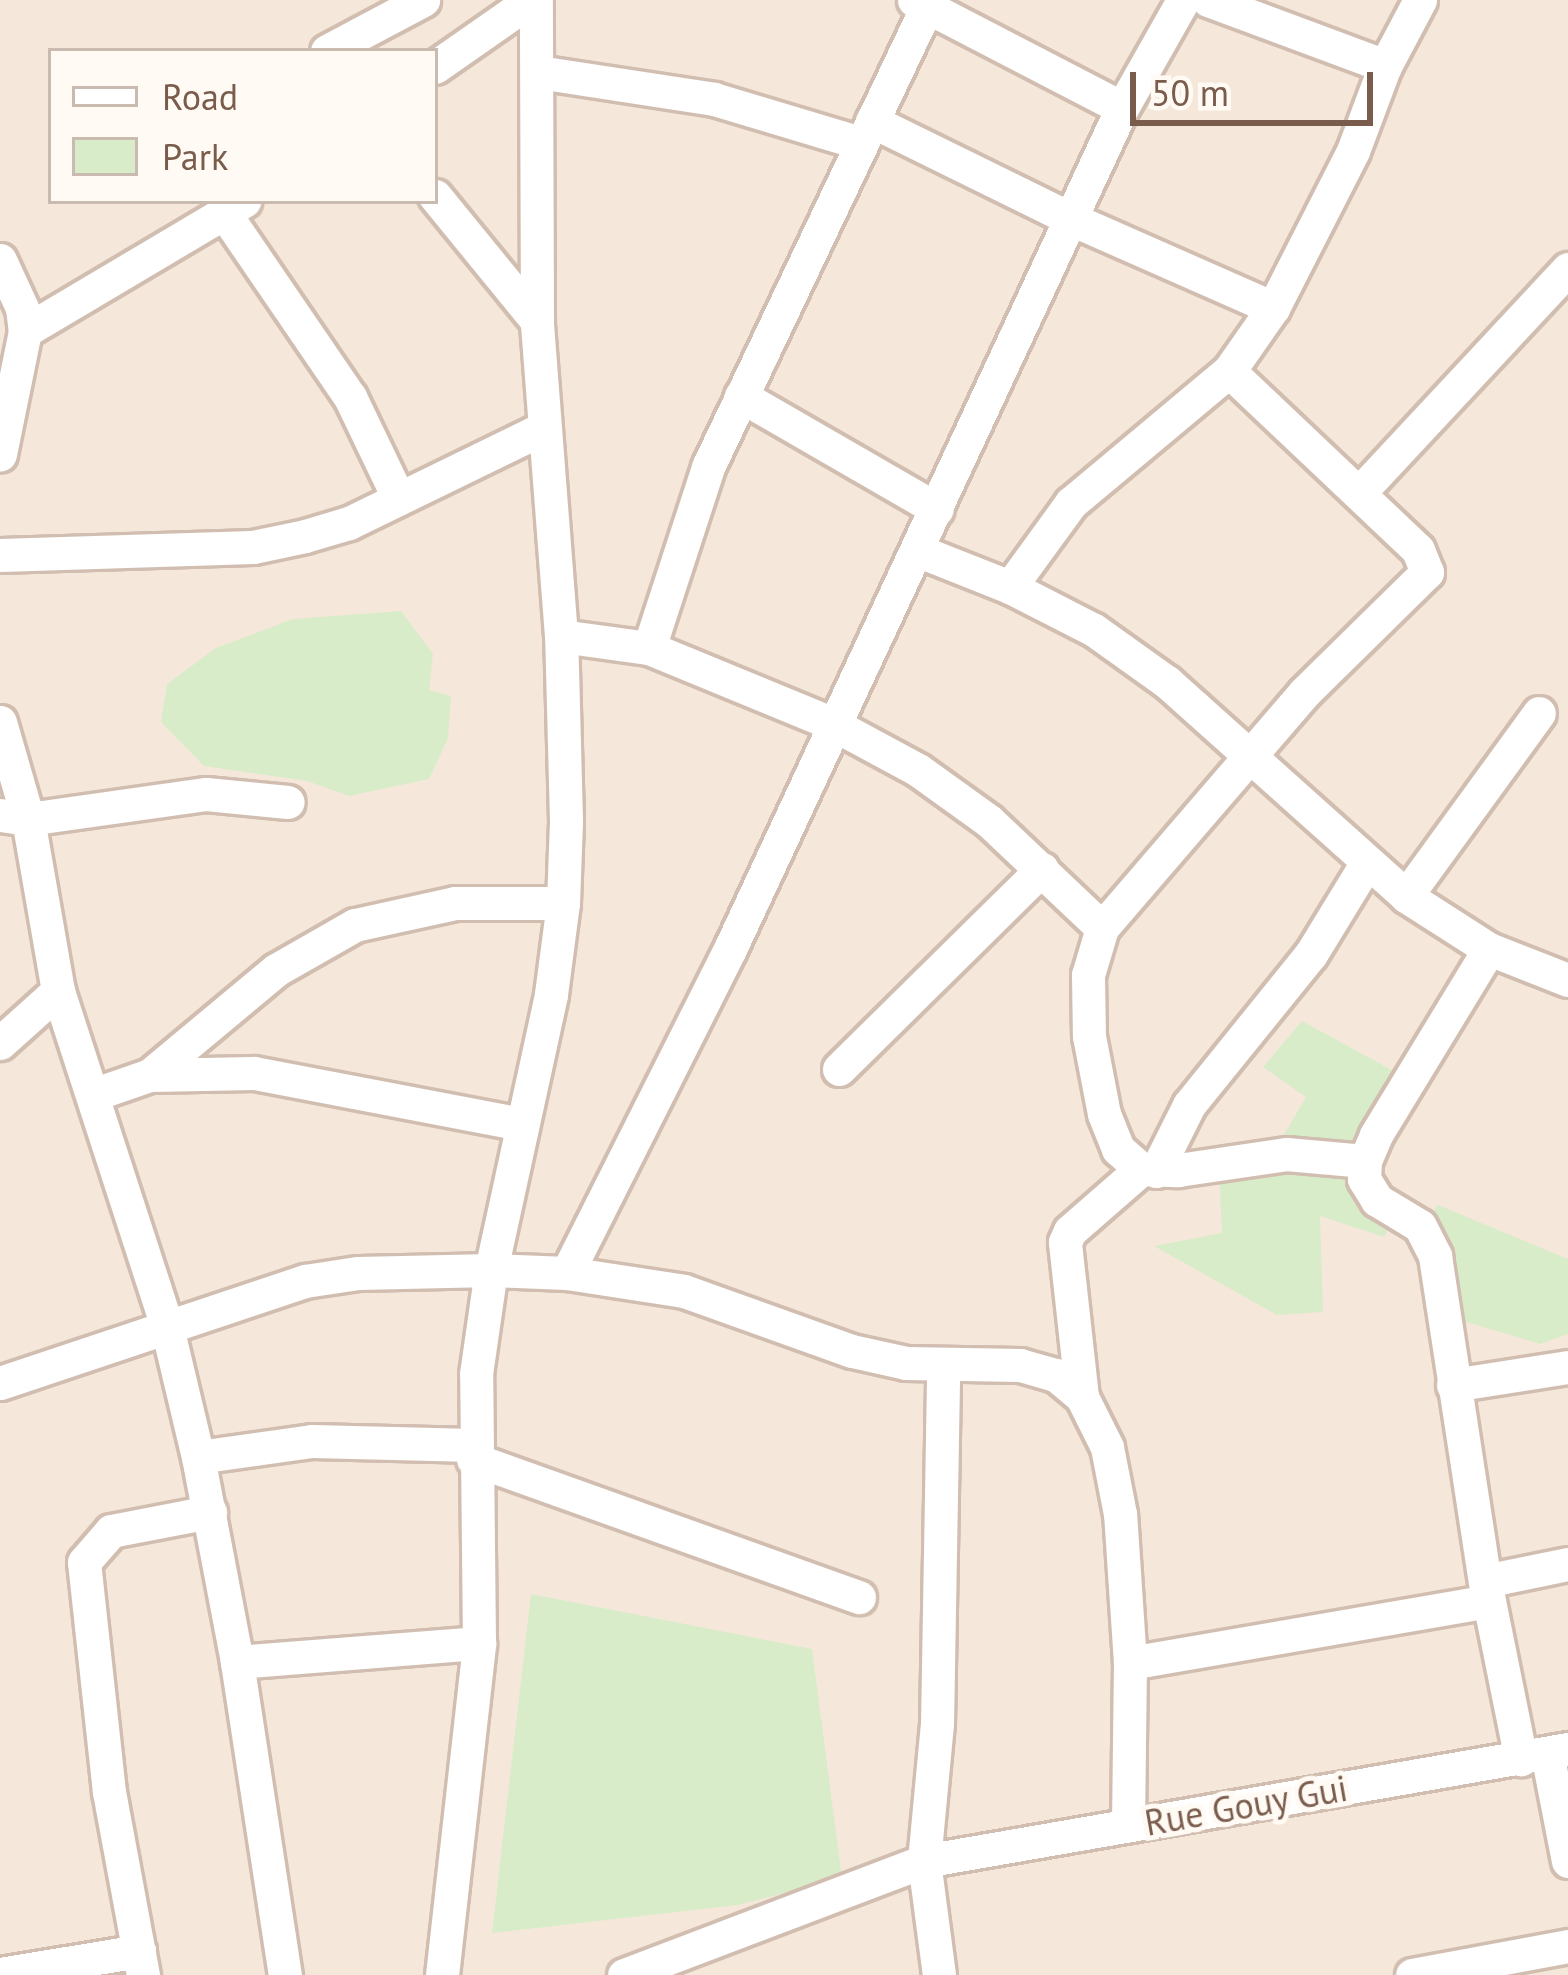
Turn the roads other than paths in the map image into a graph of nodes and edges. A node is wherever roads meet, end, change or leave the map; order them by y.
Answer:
1 (423, 0) edge
2 (533, 0) edge
3 (1183, 0) edge
4 (1208, 0) edge
5 (1420, 0) edge
6 (923, 2) edge
7 (333, 48) edge
8 (438, 65) edge
9 (1385, 66) junction
10 (538, 72) junction
11 (1122, 108) junction
12 (867, 132) junction
13 (438, 200) edge
14 (235, 208) edge
15 (1069, 218) junction
16 (0, 260) edge
17 (1568, 269) edge
18 (1273, 308) junction
19 (537, 321) junction
20 (25, 331) junction
21 (1228, 371) junction
22 (741, 395) junction
23 (544, 428) junction
24 (0, 454) edge
25 (1360, 492) junction
26 (398, 497) junction
27 (937, 509) junction
28 (919, 551) junction
29 (0, 555) edge
30 (1010, 587) junction
31 (561, 636) junction
32 (649, 648) junction
33 (1539, 712) dead end
34 (0, 722) edge
35 (830, 722) junction
36 (1254, 758) junction
37 (288, 802) dead end
38 (14, 817) edge
39 (1366, 864) junction
40 (1042, 869) junction
41 (1406, 896) junction
42 (562, 903) junction
43 (1102, 928) junction
44 (1490, 949) junction
45 (1568, 980) edge
46 (58, 991) junction
47 (0, 1043) edge
48 (839, 1069) dead end
49 (150, 1075) junction
50 (95, 1094) junction
51 (522, 1124) junction
52 (1364, 1160) junction
53 (1148, 1170) junction
54 (491, 1270) junction
55 (567, 1273) junction
56 (167, 1327) junction
57 (943, 1365) junction
58 (1568, 1367) edge
59 (0, 1383) edge
60 (1453, 1384) junction
61 (1082, 1397) junction
62 (473, 1452) junction
63 (198, 1456) junction
64 (210, 1512) junction
65 (1568, 1564) edge
66 (1487, 1591) junction
67 (859, 1597) dead end
68 (479, 1643) junction
69 (237, 1662) junction
70 (1130, 1663) junction
71 (1545, 1754) edge
72 (1128, 1825) junction
73 (924, 1861) junction
74 (1568, 1861) edge
75 (1568, 1946) edge
76 (141, 1963) edge
77 (0, 1975) edge
78 (284, 1975) edge
79 (442, 1975) edge
80 (624, 1975) edge
81 (939, 1975) edge
82 (1412, 1975) edge

1 - 7 street
2 - 8 street
2 - 10 street
3 - 11 street
4 - 9 street
5 - 9 street
6 - 11 street
6 - 12 street
9 - 18 street
10 - 12 street
10 - 19 street
11 - 15 street
12 - 15 street
12 - 22 street
13 - 19 street
14 - 20 street
14 - 26 street
15 - 18 street
15 - 27 street
16 - 20 street
17 - 25 street
18 - 21 street
19 - 23 street
20 - 24 street
21 - 25 street
21 - 30 street
22 - 27 street
22 - 32 street
23 - 26 street
23 - 31 street
25 - 36 street
26 - 29 street
27 - 28 street
28 - 30 street
28 - 35 street
30 - 36 street
31 - 32 street
31 - 42 street
32 - 35 street
33 - 41 street
34 - 38 street
35 - 40 street
35 - 55 street
36 - 39 street
36 - 43 street
37 - 38 street
38 - 46 street
39 - 41 street
39 - 53 street
40 - 43 street
40 - 48 street
41 - 44 street
42 - 49 street
42 - 51 street
43 - 53 street
44 - 45 street
44 - 52 street
46 - 47 street
46 - 50 street
49 - 50 street
49 - 51 street
50 - 56 street
51 - 54 street
52 - 53 street
52 - 60 street
53 - 61 street
54 - 55 street
54 - 56 street
54 - 62 street
55 - 57 street
56 - 59 street
56 - 63 street
57 - 61 street
57 - 73 street
58 - 60 street
60 - 66 street
61 - 70 street
62 - 63 street
62 - 67 street
62 - 68 street
63 - 64 street
64 - 69 street
64 - 76 street
65 - 66 street
66 - 70 street
66 - 71 street
68 - 69 street
68 - 79 street
69 - 78 street
70 - 72 street
71 - 72 street, Rue Gouy Gui
71 - 74 street
72 - 73 street, Rue Gouy Gui
73 - 80 street, Rue Gouy Gui
73 - 81 street
75 - 82 street
76 - 77 street

